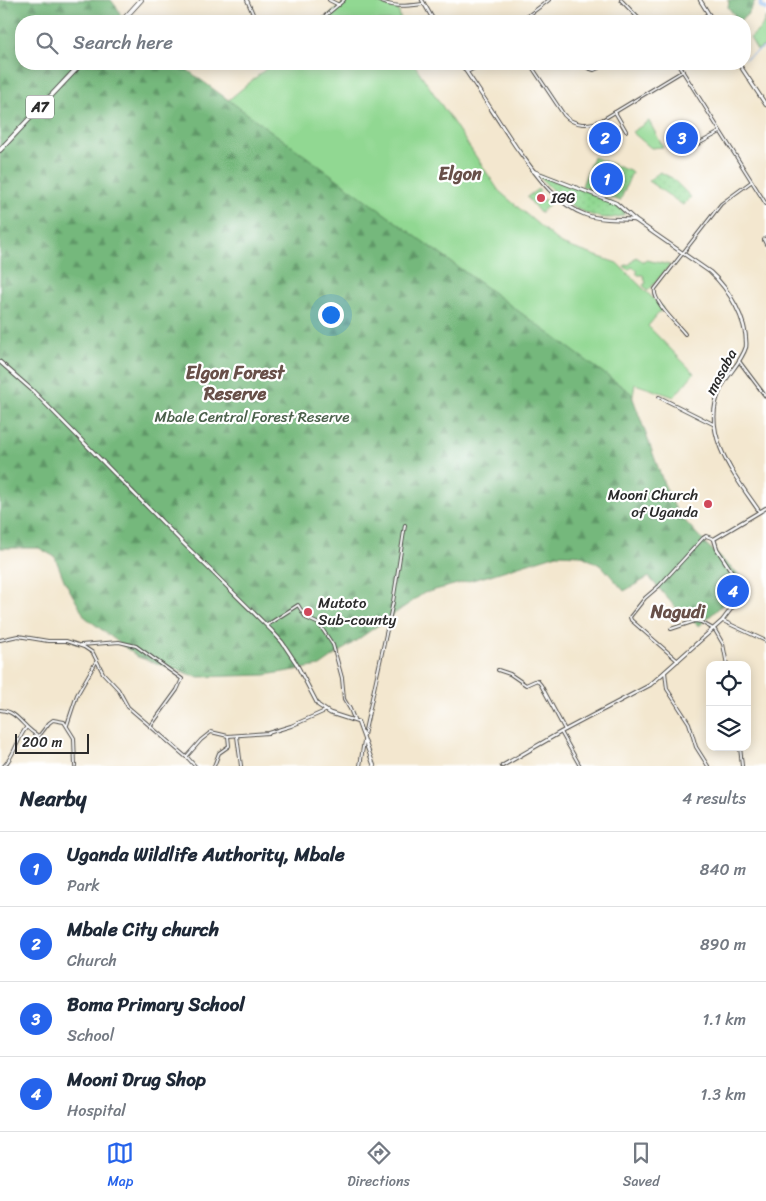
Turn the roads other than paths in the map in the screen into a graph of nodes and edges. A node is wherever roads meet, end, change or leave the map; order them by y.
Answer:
1 (141, 0) edge
2 (247, 0) edge
3 (329, 0) edge
4 (344, 0) edge
5 (377, 0) edge
6 (549, 0) edge
7 (622, 0) edge
8 (700, 0) edge
9 (423, 2) edge
10 (339, 4) junction
11 (709, 14) edge
12 (127, 15) edge
13 (253, 15) edge
14 (326, 15) edge
15 (431, 15) edge
16 (529, 15) edge
17 (636, 15) edge
18 (75, 70) edge
19 (471, 70) edge
20 (534, 70) edge
21 (683, 70) joint
22 (743, 70) edge
23 (467, 72) joint
24 (766, 105) edge
25 (614, 112) junction
26 (626, 131) dead end
27 (720, 132) junction
28 (0, 150) edge
29 (687, 150) dead end
30 (533, 171) junction
31 (751, 182) junction
32 (766, 204) edge
33 (626, 211) junction
34 (622, 219) junction
35 (635, 220) junction
36 (766, 238) edge
37 (766, 244) edge
38 (682, 252) junction
39 (685, 334) dead end
40 (738, 361) junction
41 (0, 362) edge
42 (659, 397) dead end
43 (766, 397) edge
44 (714, 424) junction
45 (766, 508) edge
46 (759, 511) junction
47 (405, 525) dead end
48 (714, 539) junction
49 (722, 621) junction
50 (267, 625) junction
51 (671, 629) dead end
52 (713, 629) junction
53 (0, 640) edge
54 (766, 641) edge
55 (81, 645) junction
56 (96, 661) junction
57 (678, 661) junction
58 (726, 661) edge
59 (498, 670) dead end
60 (665, 672) junction
61 (0, 710) edge
62 (325, 711) junction
63 (354, 719) junction
64 (67, 725) junction
65 (150, 727) junction
66 (26, 728) junction
67 (565, 730) junction
68 (561, 732) junction
69 (237, 735) junction
70 (228, 736) junction
71 (364, 737) junction
72 (740, 751) edge
73 (187, 757) junction
74 (4, 766) edge
75 (75, 766) edge
76 (195, 766) edge
77 (214, 766) edge
78 (241, 766) edge
79 (360, 766) edge
80 (374, 766) edge
81 (502, 766) edge
82 (580, 766) edge
83 (708, 766) edge
84 (742, 766) edge

1 - 12 main road
2 - 13 street
3 - 10 street
4 - 10 street
5 - 9 street
6 - 16 street
7 - 17 street
8 - 11 street
9 - 15 street
10 - 14 street
18 - 28 main road, A7
19 - 23 street
20 - 25 street
21 - 25 street
21 - 27 street
22 - 24 street
23 - 30 street
25 - 26 street
27 - 29 street
27 - 31 street
30 - 33 street, masaba
30 - 34 street
31 - 32 street
31 - 38 street
33 - 34 street
33 - 35 street, masaba
34 - 35 street
35 - 38 street, masaba
36 - 37 street
38 - 39 street
38 - 40 street, masaba
40 - 43 street
40 - 44 street, masaba
41 - 50 street
42 - 44 street
44 - 46 street, masaba
45 - 46 street
46 - 48 street
47 - 71 street
48 - 49 street
48 - 57 street
49 - 52 street
49 - 54 street
50 - 62 street
50 - 63 street
51 - 52 street
52 - 57 street
52 - 58 street
53 - 55 street
55 - 56 street
55 - 65 street
56 - 64 street
56 - 65 street
57 - 60 street
59 - 67 street
60 - 67 street
60 - 83 street
61 - 66 street
62 - 63 street
62 - 69 street
63 - 71 street
64 - 66 street
64 - 75 street
65 - 73 street
66 - 74 street
67 - 68 street
68 - 81 street
68 - 82 street
69 - 70 street
69 - 78 street
70 - 73 street
70 - 77 street
71 - 79 street
71 - 80 street
72 - 84 street
73 - 76 street

